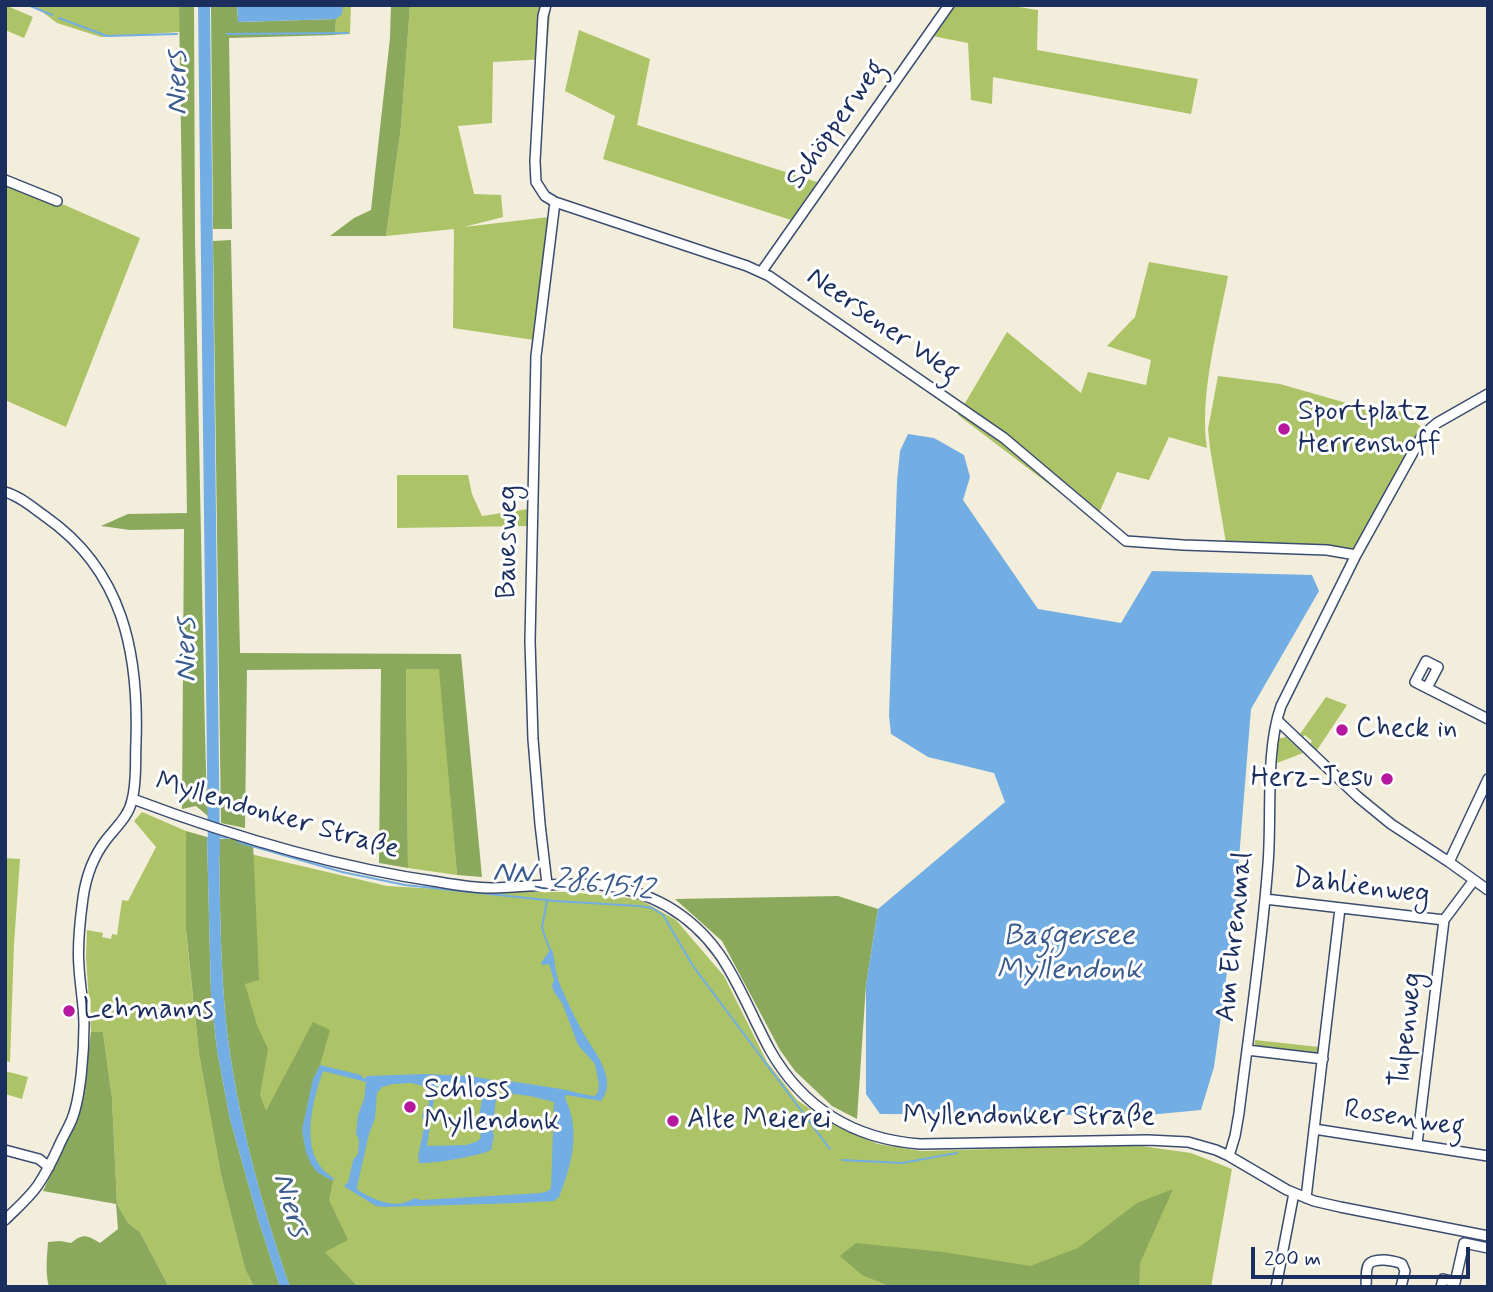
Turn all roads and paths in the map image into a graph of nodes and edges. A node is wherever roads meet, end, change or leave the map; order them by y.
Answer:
1 (546, 5) edge
2 (949, 5) edge
3 (5, 180) edge
4 (57, 201) dead end
5 (555, 202) junction
6 (762, 271) junction
7 (1488, 394) edge
8 (5, 492) edge
9 (1356, 555) junction
10 (1427, 688) dead end
11 (1488, 719) edge
12 (1277, 720) junction
13 (1486, 785) edge
14 (133, 799) junction
15 (1450, 862) junction
16 (1474, 880) junction
17 (547, 884) junction
18 (1488, 890) edge
19 (1265, 899) junction
20 (1340, 908) junction
21 (1444, 920) junction
22 (1247, 1050) junction
23 (1322, 1059) junction
24 (1314, 1129) junction
25 (1417, 1144) junction
26 (5, 1150) edge
27 (1229, 1156) junction
28 (1488, 1156) edge
29 (49, 1167) junction
30 (1294, 1193) junction
31 (1306, 1198) junction
32 (5, 1220) edge
33 (1488, 1237) edge
34 (1488, 1248) edge
35 (1454, 1284) edge
36 (1276, 1287) edge
37 (1366, 1287) edge
38 (1401, 1287) edge
39 (1441, 1287) edge

1 - 5 street
2 - 6 street, Schöpperweg
3 - 4 street
5 - 6 street, Neersener Weg
5 - 17 street, Bauesweg
6 - 9 street, Neersener Weg
7 - 9 street, Am Ehrenmal
8 - 14 street
9 - 12 street, Am Ehrenmal
10 - 11 street
12 - 15 street
12 - 19 street, Am Ehrenmal
13 - 15 street
14 - 17 street, Myllendonker Straße
14 - 29 street, Myllendonker Straße
15 - 16 street
16 - 18 street
16 - 21 street, Dahlienweg
17 - 27 street, Myllendonker Straße
19 - 20 street, Dahlienweg
19 - 22 street, Am Ehrenmal
20 - 21 street, Dahlienweg
20 - 23 street
21 - 25 street, Tulpenweg
22 - 23 street
22 - 27 street, Am Ehrenmal
23 - 24 street
24 - 25 street, Rosenweg
24 - 31 street
25 - 28 street, Rosenweg
26 - 29 street
27 - 30 street, Myllendonker Straße
29 - 32 street, Myllendonker Straße
30 - 31 street, Myllendonker Straße
30 - 36 street
31 - 33 street, Myllendonker Straße
34 - 35 street
35 - 39 street
37 - 38 street

